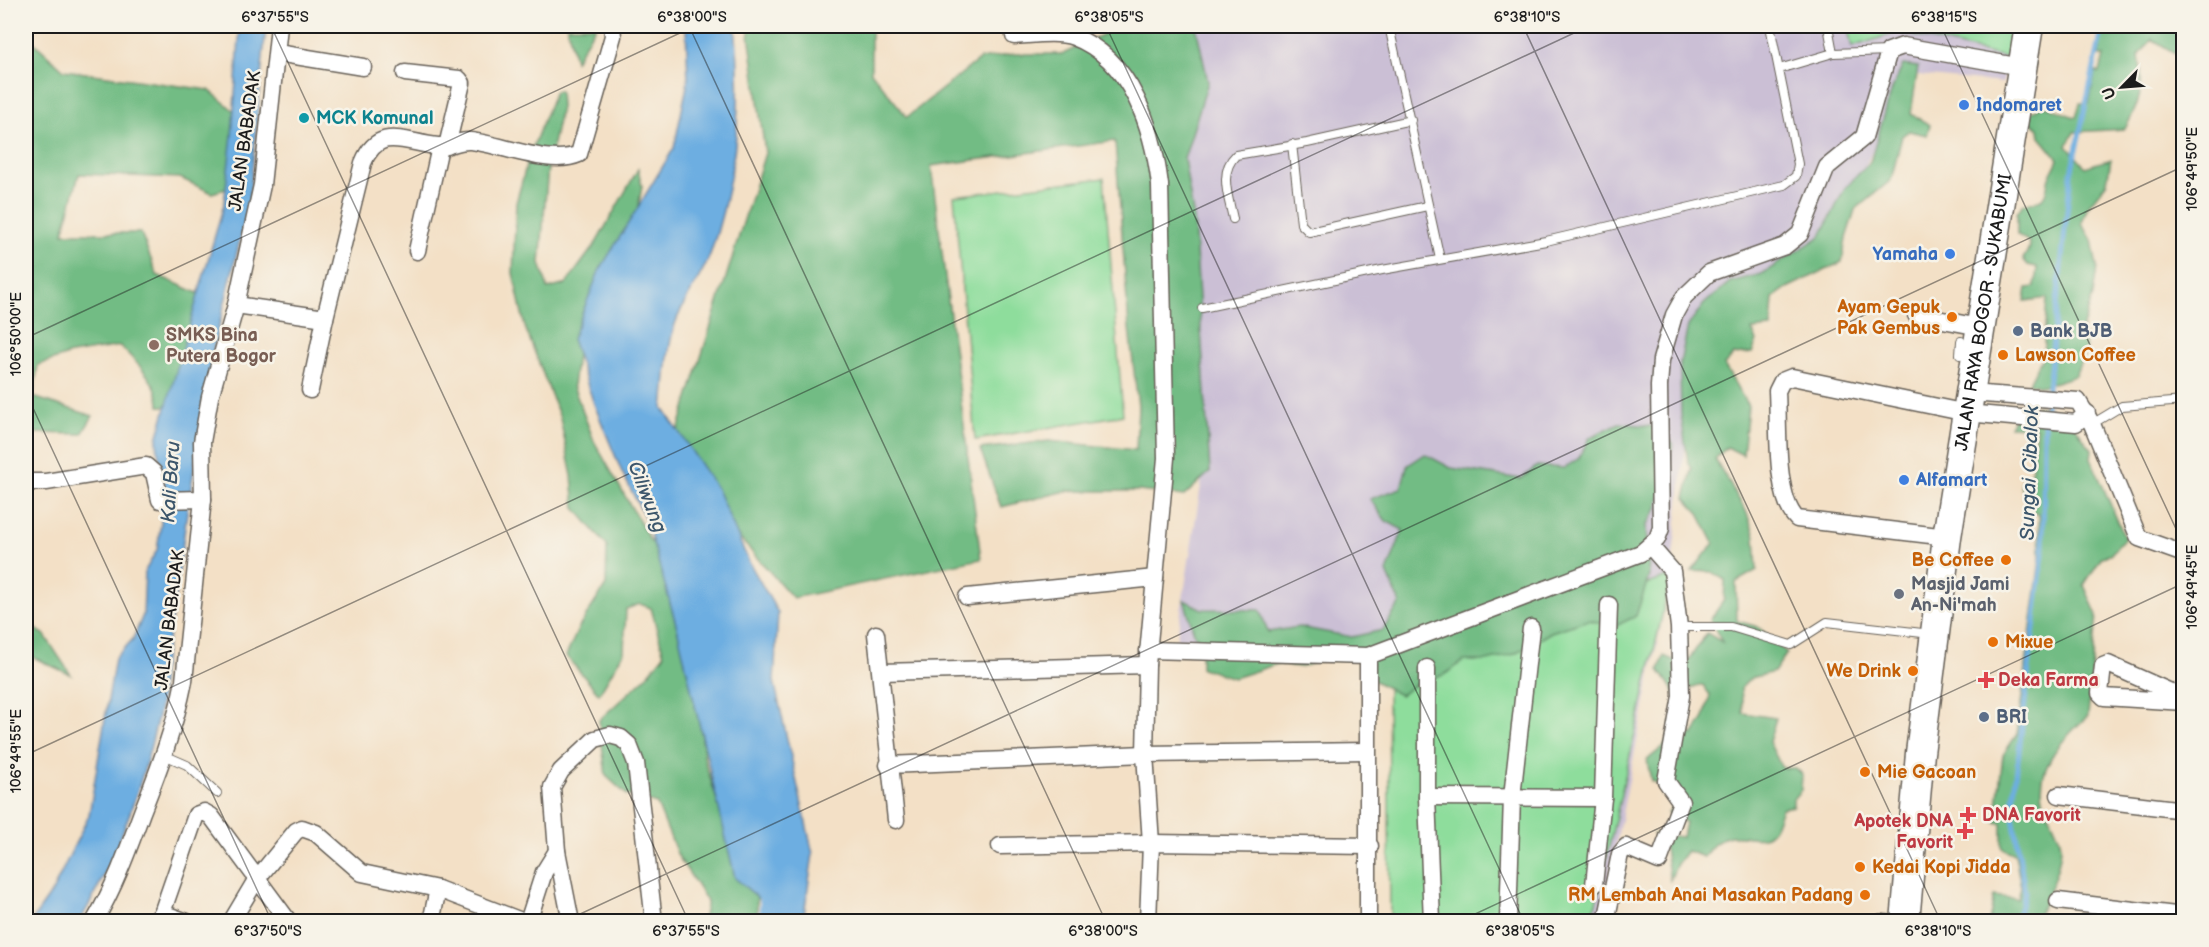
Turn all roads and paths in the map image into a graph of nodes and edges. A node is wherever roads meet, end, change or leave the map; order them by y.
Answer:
1 (279, 26) edge
2 (612, 26) edge
3 (1389, 26) edge
4 (1770, 26) edge
5 (1828, 26) edge
6 (2029, 26) edge
7 (1014, 36) dead end
8 (1889, 51) junction
9 (277, 52) junction
10 (1833, 53) junction
11 (363, 67) dead end
12 (2022, 67) junction
13 (1779, 69) junction
14 (405, 73) dead end
15 (1411, 120) junction
16 (1292, 144) junction
17 (444, 146) junction
18 (1427, 206) junction
19 (1233, 219) dead end
20 (417, 251) dead end
21 (1440, 258) junction
22 (236, 305) junction
23 (1202, 308) dead end
24 (1916, 315) dead end
25 (325, 318) junction
26 (1968, 343) junction
27 (310, 390) dead end
28 (2184, 401) edge
29 (1969, 403) junction
30 (2083, 415) junction
31 (26, 482) edge
32 (203, 499) junction
33 (1947, 537) junction
34 (1651, 547) junction
35 (2184, 554) edge
36 (1155, 578) junction
37 (967, 597) dead end
38 (1608, 605) dead end
39 (1679, 627) junction
40 (1530, 628) dead end
41 (876, 634) dead end
42 (1935, 635) junction
43 (1368, 656) junction
44 (1148, 657) junction
45 (1427, 668) dead end
46 (881, 672) junction
47 (1367, 751) junction
48 (1145, 754) junction
49 (164, 755) junction
50 (888, 765) junction
51 (217, 793) dead end
52 (2059, 795) dead end
53 (1427, 797) junction
54 (1512, 797) junction
55 (1603, 798) junction
56 (2184, 810) edge
57 (896, 820) dead end
58 (1151, 843) junction
59 (1000, 846) dead end
60 (1370, 846) junction
61 (557, 851) junction
62 (256, 880) junction
63 (1594, 885) dead end
64 (438, 889) junction
65 (2058, 901) dead end
66 (2184, 916) edge
67 (159, 917) edge
68 (502, 917) edge
69 (1897, 920) edge
70 (94, 921) edge
71 (187, 921) edge
72 (231, 921) edge
73 (289, 921) edge
74 (431, 921) edge
75 (524, 921) edge
76 (528, 921) edge
77 (571, 921) edge
78 (654, 921) edge
79 (1148, 921) edge
80 (1368, 921) edge
81 (1432, 921) edge
82 (1508, 921) edge
83 (1606, 921) edge

1 - 9 street, JALAN BABADAK
2 - 17 street
3 - 15 lane
4 - 13 lane
5 - 10 lane
6 - 12 highway, JALAN RAYA BOGOR - SUKABUMI
7 - 36 street
8 - 10 lane
8 - 12 street
8 - 34 street
9 - 11 street
9 - 22 street, JALAN BABADAK
10 - 13 lane
12 - 26 highway, JALAN RAYA BOGOR - SUKABUMI
13 - 21 lane
14 - 17 street
15 - 16 lane
15 - 18 lane
16 - 18 lane
16 - 19 lane
17 - 20 street
17 - 25 street
18 - 21 lane
21 - 23 lane
22 - 25 street
22 - 32 street, JALAN BABADAK
24 - 26 street
25 - 27 street
26 - 29 highway, JALAN RAYA BOGOR - SUKABUMI
28 - 30 lane
29 - 30 street
29 - 30 street
29 - 33 highway, JALAN RAYA BOGOR - SUKABUMI
29 - 33 street
30 - 35 street
31 - 32 street
32 - 49 street, JALAN BABADAK
33 - 42 highway, JALAN RAYA BOGOR - SUKABUMI
34 - 39 street
34 - 43 street
36 - 37 street
36 - 44 street
38 - 55 street
39 - 42 lane
39 - 83 street
40 - 54 street
41 - 46 street
42 - 69 highway, JALAN RAYA BOGOR - SUKABUMI
43 - 44 street
43 - 47 street
44 - 46 street
44 - 48 street
45 - 53 street
46 - 50 street
47 - 48 street
47 - 60 street
48 - 50 street
48 - 58 street
49 - 51 lane
49 - 70 street, JALAN BABADAK
50 - 57 street
52 - 56 street
53 - 54 street
53 - 81 street
54 - 55 street
54 - 82 street
55 - 63 street
58 - 59 street
58 - 60 street
58 - 79 street
60 - 80 street
61 - 76 street
61 - 77 street
61 - 78 street
62 - 64 street
62 - 67 street
62 - 72 street
62 - 73 street
64 - 68 street
64 - 74 street
65 - 66 street
67 - 71 street
68 - 75 street

